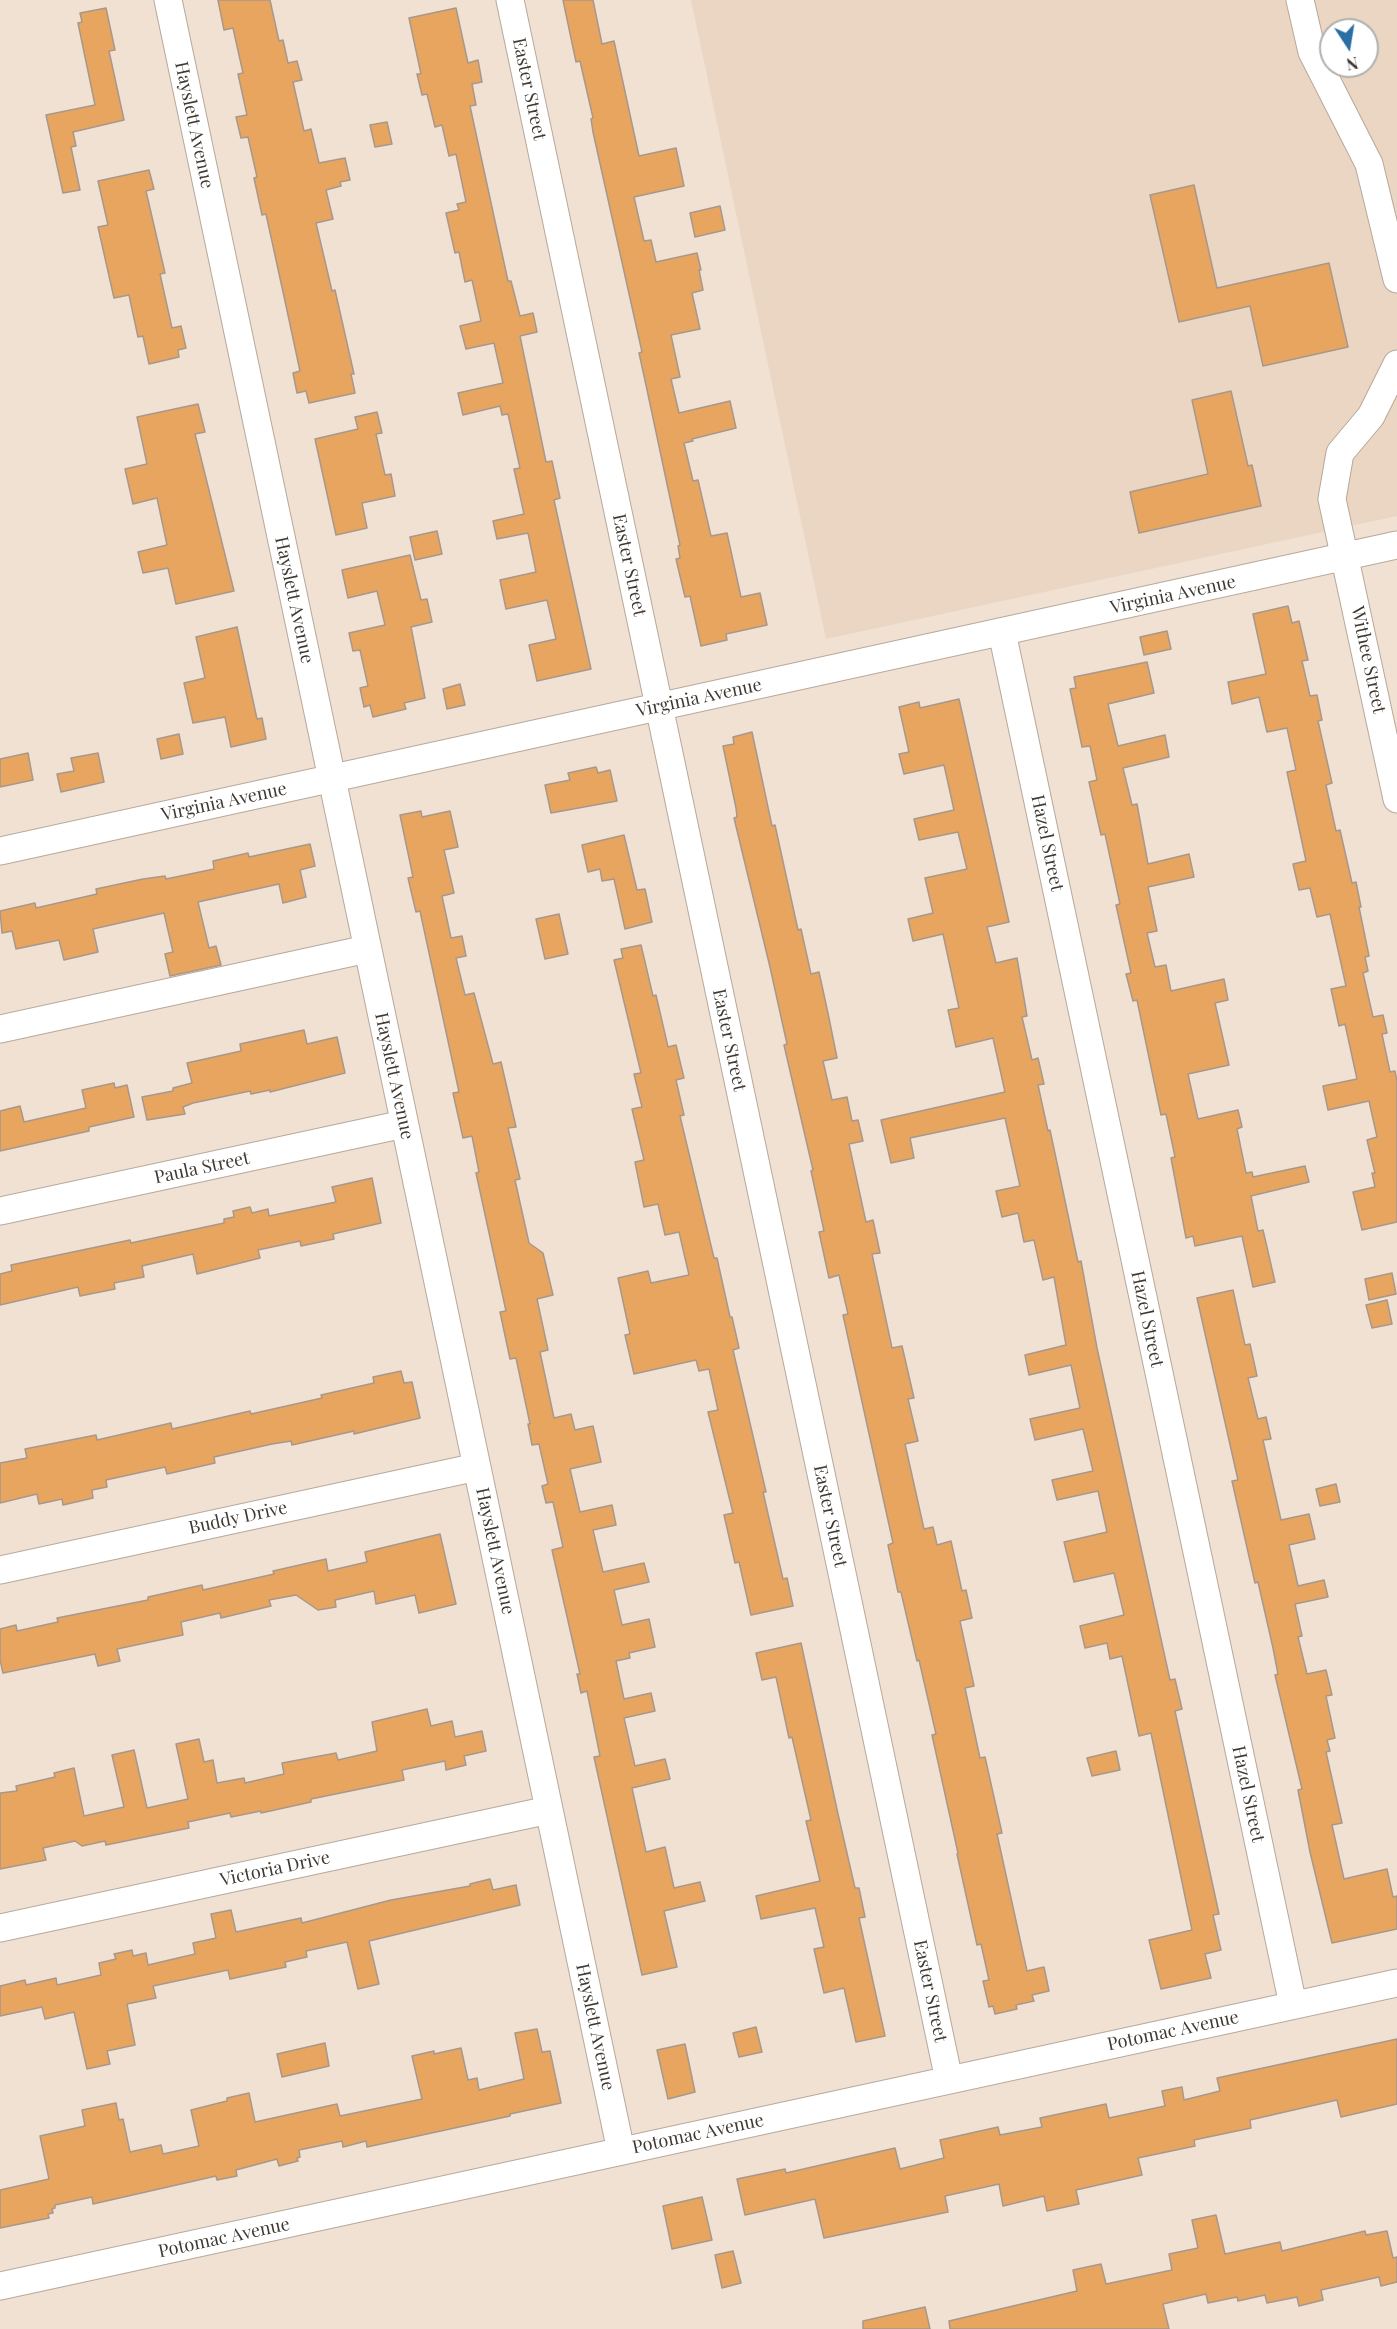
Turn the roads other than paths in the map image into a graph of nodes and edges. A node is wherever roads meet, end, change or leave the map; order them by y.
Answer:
1 (168, 0) edge
2 (510, 0) edge
3 (1300, 0) edge
4 (1397, 279) edge
5 (1397, 363) edge
6 (1397, 545) edge
7 (1346, 557) junction
8 (1002, 632) junction
9 (658, 707) junction
10 (331, 779) junction
11 (1397, 799) edge
12 (0, 851) edge
13 (367, 949) junction
14 (0, 1029) edge
15 (404, 1124) junction
16 (0, 1211) edge
17 (477, 1467) junction
18 (0, 1570) edge
19 (549, 1810) junction
20 (0, 1928) edge
21 (1397, 1983) edge
22 (1293, 2005) junction
23 (949, 2080) junction
24 (621, 2151) junction
25 (0, 2286) edge

1 - 10 street, Hayslett Avenue
2 - 9 street, Easter Street
3 - 4 street
5 - 7 street, Withee Street
6 - 7 street, Virginia Avenue
7 - 8 street, Virginia Avenue
7 - 11 street, Withee Street
8 - 9 street, Virginia Avenue
8 - 22 street, Hazel Street
9 - 10 street, Virginia Avenue
9 - 23 street, Easter Street
10 - 12 street, Virginia Avenue
10 - 13 street, Hayslett Avenue
13 - 14 street
13 - 15 street, Hayslett Avenue
15 - 16 street, Paula Street
15 - 17 street, Hayslett Avenue
17 - 18 street, Buddy Drive
17 - 19 street, Hayslett Avenue
19 - 20 street, Victoria Drive
19 - 24 street, Hayslett Avenue
21 - 22 street, Potomac Avenue
22 - 23 street, Potomac Avenue
23 - 24 street, Potomac Avenue
24 - 25 street, Potomac Avenue

